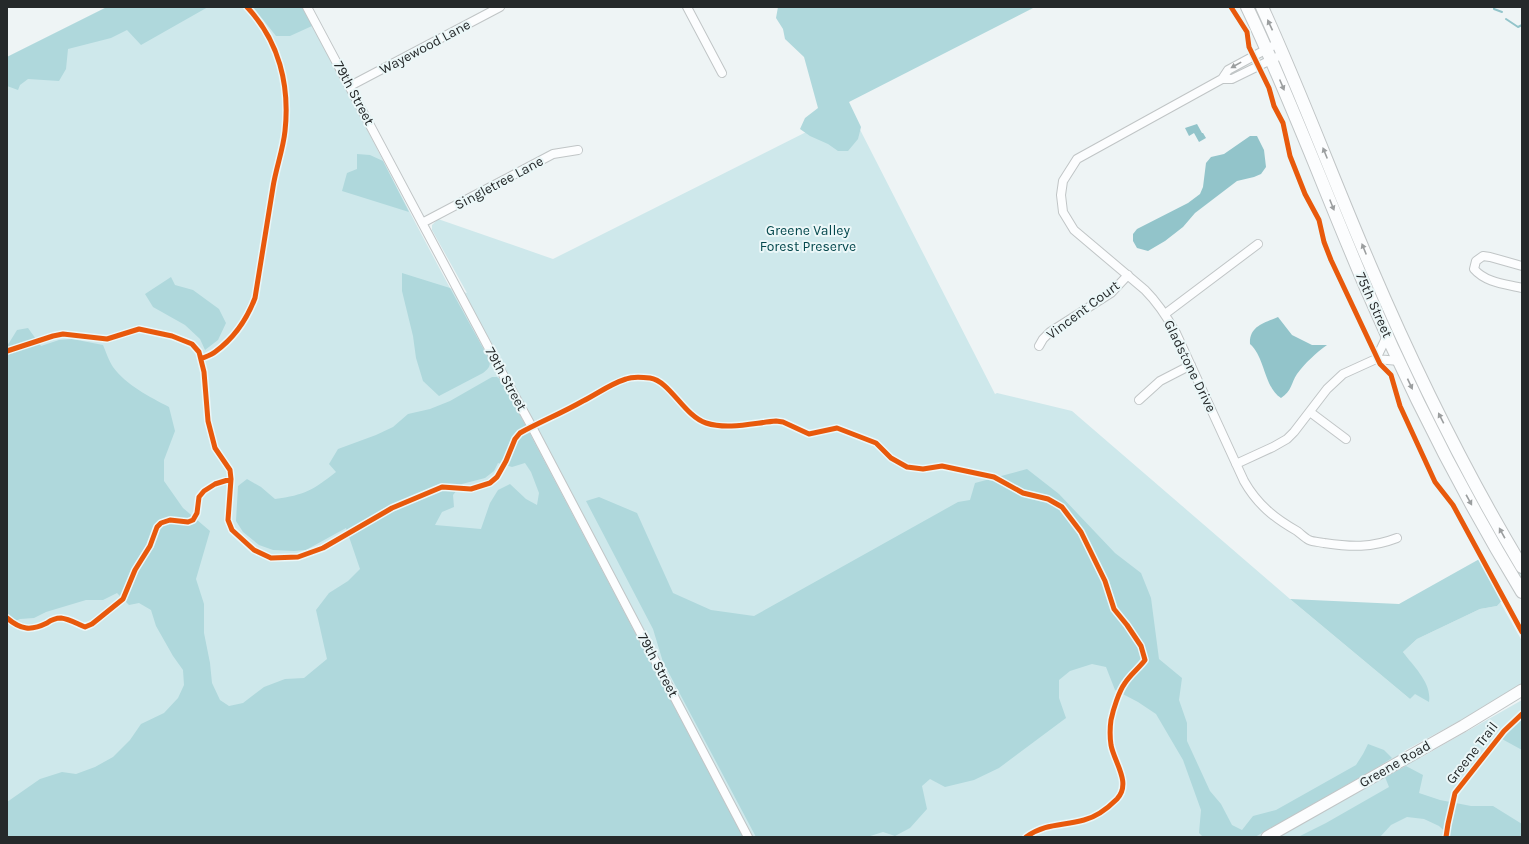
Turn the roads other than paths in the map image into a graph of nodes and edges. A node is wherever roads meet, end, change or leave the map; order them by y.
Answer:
1 (307, 7) edge
2 (500, 7) edge
3 (687, 7) edge
4 (1247, 7) edge
5 (1262, 7) edge
6 (1281, 49) junction
7 (1269, 54) junction
8 (722, 73) dead end
9 (1222, 79) junction
10 (350, 86) junction
11 (578, 150) dead end
12 (422, 223) junction
13 (1258, 244) dead end
14 (1522, 266) edge
15 (1128, 275) junction
16 (1522, 288) edge
17 (1165, 314) junction
18 (1388, 336) junction
19 (1039, 346) dead end
20 (1376, 359) junction
21 (1399, 361) junction
22 (1191, 365) junction
23 (1138, 400) dead end
24 (1310, 412) junction
25 (1346, 439) dead end
26 (1236, 464) junction
27 (1397, 538) dead end
28 (1522, 567) edge
29 (1522, 592) edge
30 (1522, 690) edge
31 (748, 837) edge
32 (1267, 837) edge

1 - 10 street, 79th Street
2 - 10 street, Wayewood Lane
3 - 8 street
4 - 7 main road, 75th Street
6 -> 5 main road, 75th Street
6 - 7 street, Gladstone Drive
6 - 7 street, Gladstone Drive
28 -> 6 main road, 75th Street
7 - 9 street, Gladstone Drive
7 -> 9 street, Gladstone Drive
7 -> 18 main road, 75th Street
9 - 15 street, Gladstone Drive
10 - 12 street, 79th Street
11 - 12 street, Singletree Lane
12 - 31 street, 79th Street
13 - 17 street
14 - 16 street
15 - 17 street, Gladstone Drive
15 - 19 street, Vincent Court
17 - 22 street, Gladstone Drive
18 - 20 street
18 - 21 main road, 75th Street
20 - 21 street
20 - 24 street
21 -> 29 main road, 75th Street
22 - 23 street
22 - 26 street, Gladstone Drive
24 - 25 street
24 - 26 street
26 - 27 street, Gladstone Drive
30 - 32 street, Greene Road

